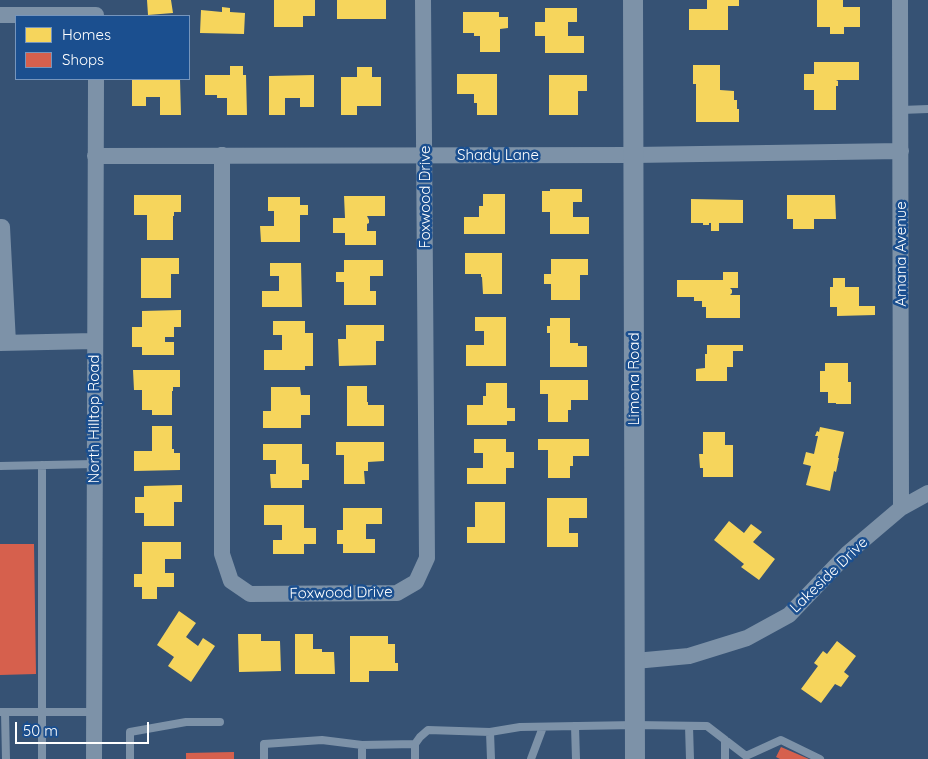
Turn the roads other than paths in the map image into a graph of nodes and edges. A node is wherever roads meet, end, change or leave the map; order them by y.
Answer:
1 (423, 0) edge
2 (633, 0) edge
3 (900, 0) edge
4 (96, 10) edge
5 (0, 15) edge
6 (96, 80) edge
7 (928, 109) edge
8 (901, 110) junction
9 (901, 151) junction
10 (222, 155) junction
11 (424, 155) junction
12 (634, 155) junction
13 (95, 156) junction
14 (0, 227) edge
15 (94, 341) junction
16 (4, 343) edge
17 (94, 464) junction
18 (42, 465) junction
19 (0, 466) edge
20 (928, 493) edge
21 (901, 508) junction
22 (635, 661) junction
23 (2, 712) edge
24 (42, 712) junction
25 (94, 712) junction
26 (220, 722) dead end
27 (635, 725) junction
28 (543, 726) junction
29 (575, 726) junction
30 (689, 726) junction
31 (490, 732) junction
32 (725, 740) junction
33 (415, 744) junction
34 (362, 745) junction
35 (746, 757) edge
36 (6, 759) edge
37 (42, 759) edge
38 (94, 759) edge
39 (130, 759) edge
40 (264, 759) edge
41 (362, 759) edge
42 (415, 759) edge
43 (490, 759) edge
44 (531, 759) edge
45 (576, 759) edge
46 (635, 759) edge
47 (690, 759) edge
48 (725, 759) edge
49 (820, 759) edge

1 - 11 street, Foxwood Drive
2 - 12 street, Limona Road
3 - 8 street, Amana Avenue
4 - 5 street
6 - 13 street, North Hilltop Road
7 - 8 lane
8 - 9 street, Amana Avenue
9 - 12 street, Shady Lane
9 - 21 street, Amana Avenue
10 - 11 street, Shady Lane
10 - 11 street, Foxwood Drive
10 - 13 street, Shady Lane
11 - 12 street, Shady Lane
12 - 22 street, Limona Road
13 - 15 street, North Hilltop Road
14 - 16 street
15 - 16 street
15 - 17 street, North Hilltop Road
17 - 18 lane
17 - 25 street, North Hilltop Road
18 - 19 lane
18 - 24 lane
20 - 21 street, Lakeside Drive
21 - 22 street, Lakeside Drive
22 - 27 street, Limona Road
23 - 24 lane
23 - 36 lane
24 - 25 lane
24 - 37 lane
25 - 38 street, North Hilltop Road
26 - 39 lane
27 - 29 lane
27 - 30 lane
27 - 46 street, Limona Road
28 - 29 lane
28 - 31 lane
28 - 44 lane
29 - 45 lane
30 - 32 lane
30 - 47 lane
31 - 33 lane
31 - 43 lane
32 - 35 lane
32 - 48 lane
33 - 34 lane
33 - 42 lane
34 - 40 lane
34 - 41 lane
35 - 49 lane

